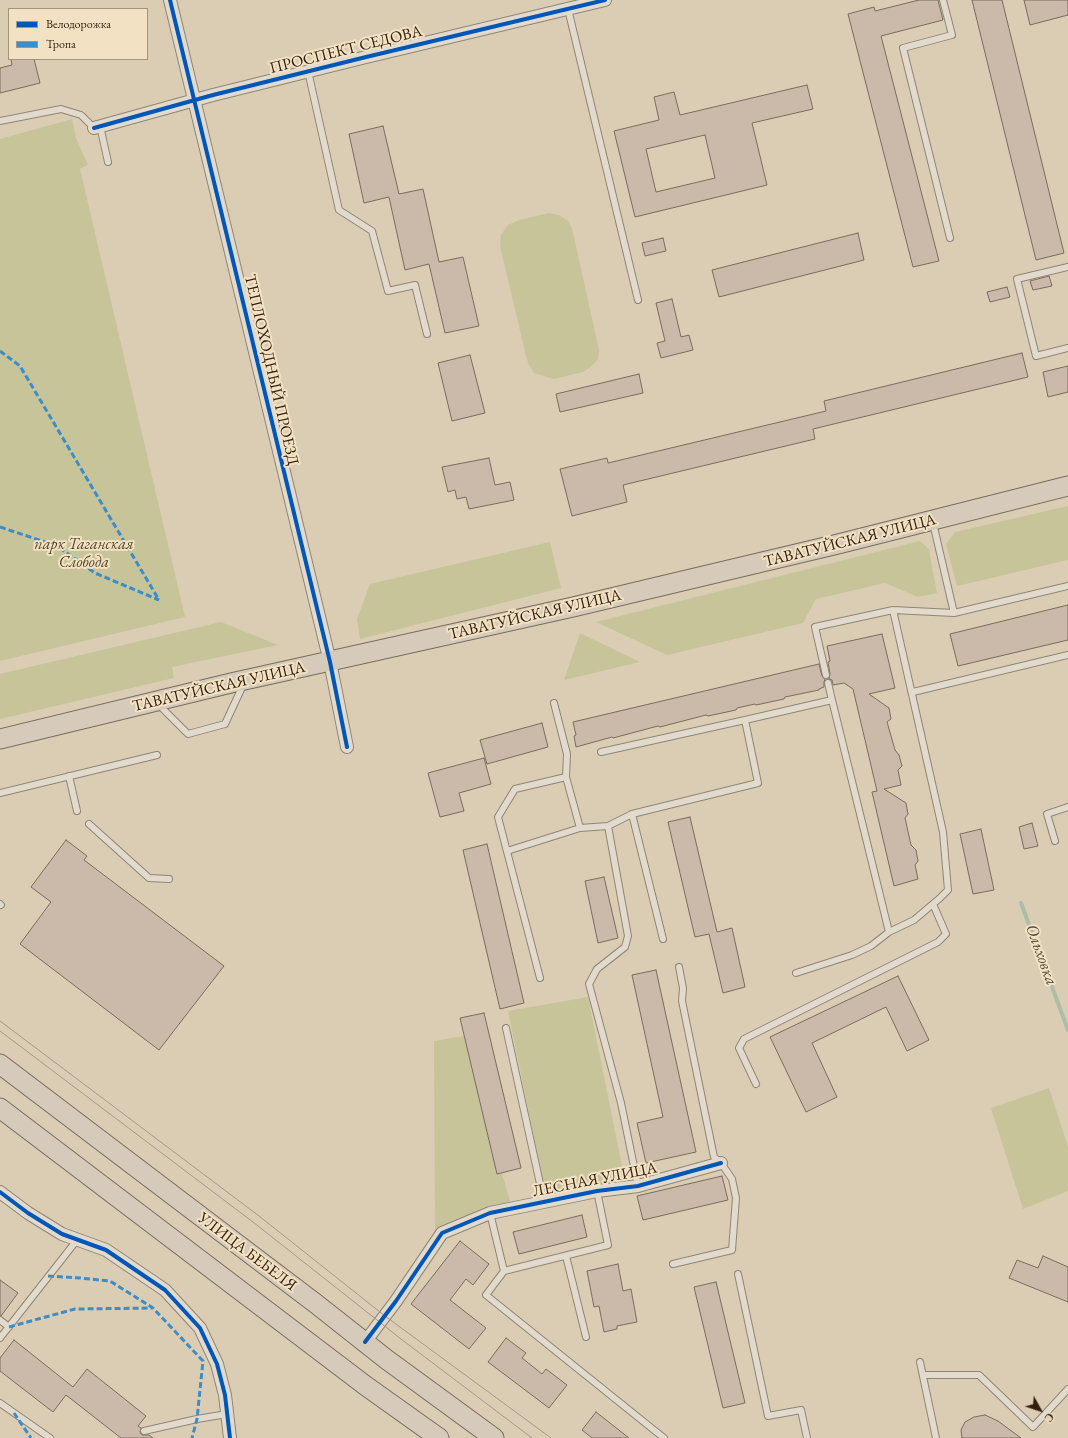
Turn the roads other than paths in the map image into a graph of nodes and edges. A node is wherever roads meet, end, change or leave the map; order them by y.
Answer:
1 (170, 0) edge
2 (605, 0) edge
3 (943, 0) edge
4 (568, 9) junction
5 (308, 71) junction
6 (194, 100) junction
7 (0, 121) edge
8 (97, 127) junction
9 (108, 162) dead end
10 (950, 238) dead end
11 (1068, 267) edge
12 (638, 300) dead end
13 (427, 334) dead end
14 (1068, 348) edge
15 (1068, 486) edge
16 (933, 521) junction
17 (1068, 586) edge
18 (893, 610) junction
19 (954, 614) junction
20 (1068, 655) edge
21 (330, 662) junction
22 (826, 675) dead end
23 (245, 680) junction
24 (828, 683) dead end
25 (912, 692) junction
26 (832, 700) junction
27 (155, 701) junction
28 (554, 703) dead end
29 (745, 720) junction
30 (0, 739) edge
31 (347, 746) dead end
32 (601, 752) dead end
33 (156, 755) dead end
34 (70, 776) junction
35 (566, 777) junction
36 (0, 793) edge
37 (1068, 807) edge
38 (77, 811) dead end
39 (632, 814) junction
40 (89, 824) dead end
41 (608, 826) junction
42 (580, 828) junction
43 (1055, 841) dead end
44 (507, 851) junction
45 (169, 880) dead end
46 (933, 904) junction
47 (889, 932) junction
48 (663, 939) dead end
49 (679, 966) dead end
50 (796, 973) dead end
51 (540, 978) dead end
52 (506, 1028) dead end
53 (0, 1064) edge
54 (756, 1084) dead end
55 (0, 1108) edge
56 (721, 1163) junction
57 (638, 1186) junction
58 (597, 1191) junction
59 (0, 1192) edge
60 (544, 1202) junction
61 (490, 1213) junction
62 (77, 1240) junction
63 (566, 1256) junction
64 (673, 1264) dead end
65 (504, 1271) junction
66 (738, 1274) dead end
67 (0, 1320) edge
68 (9, 1326) junction
69 (0, 1338) edge
70 (586, 1338) dead end
71 (365, 1342) junction
72 (920, 1362) dead end
73 (923, 1375) junction
74 (1068, 1389) edge
75 (0, 1403) edge
76 (227, 1414) junction
77 (144, 1431) dead end
78 (431, 1435) edge
79 (50, 1438) edge
80 (230, 1438) edge
81 (494, 1438) edge
82 (664, 1438) edge
83 (807, 1438) edge
84 (936, 1438) edge

1 - 6 street, ТЕПЛОХОДНЫЙ ПРОЕЗД
2 - 4 street, ПРОСПЕКТ СЕДОВА
3 - 10 lane
4 - 5 street, ПРОСПЕКТ СЕДОВА
4 - 12 lane
5 - 6 street, ПРОСПЕКТ СЕДОВА
5 - 13 lane
6 - 8 street, ПРОСПЕКТ СЕДОВА
6 - 21 street, ТЕПЛОХОДНЫЙ ПРОЕЗД
7 - 8 lane
8 - 9 lane
11 - 14 lane
15 - 16 main road, ТАВАТУЙСКАЯ УЛИЦА
16 - 19 lane
16 - 21 main road, ТАВАТУЙСКАЯ УЛИЦА
17 - 19 lane
18 - 19 lane
18 - 22 lane
18 - 25 lane
20 - 25 lane
21 - 23 main road, ТАВАТУЙСКАЯ УЛИЦА
21 - 31 street, ТЕПЛОХОДНЫЙ ПРОЕЗД
23 - 27 main road, ТАВАТУЙСКАЯ УЛИЦА
23 - 27 lane
24 - 26 lane
25 - 46 lane
26 - 29 lane
26 - 47 lane
27 - 30 main road, ТАВАТУЙСКАЯ УЛИЦА
28 - 35 lane
29 - 32 lane
29 - 39 lane
33 - 34 lane
34 - 36 lane
34 - 38 lane
35 - 42 lane
35 - 44 lane
37 - 43 lane
39 - 41 lane
39 - 48 lane
40 - 45 lane
41 - 42 lane
41 - 57 lane
42 - 44 lane
44 - 51 lane
46 - 47 lane
46 - 54 lane
47 - 50 lane
49 - 56 lane
52 - 60 lane
53 - 71 main road, УЛИЦА БЕБЕЛЯ
55 - 78 main road
56 - 57 street, ЛЕСНАЯ УЛИЦА
56 - 64 lane
57 - 58 street, ЛЕСНАЯ УЛИЦА
58 - 60 street, ЛЕСНАЯ УЛИЦА
58 - 63 lane
59 - 62 street
60 - 61 street, ЛЕСНАЯ УЛИЦА
61 - 65 lane
61 - 71 street, ЛЕСНАЯ УЛИЦА
62 - 68 lane
62 - 76 street
63 - 65 lane
63 - 70 lane
65 - 82 lane
66 - 83 lane
67 - 68 lane
68 - 69 lane
71 - 81 main road, УЛИЦА БЕБЕЛЯ
72 - 73 lane
73 - 74 lane
73 - 84 lane
75 - 79 lane
76 - 77 lane
76 - 80 street

